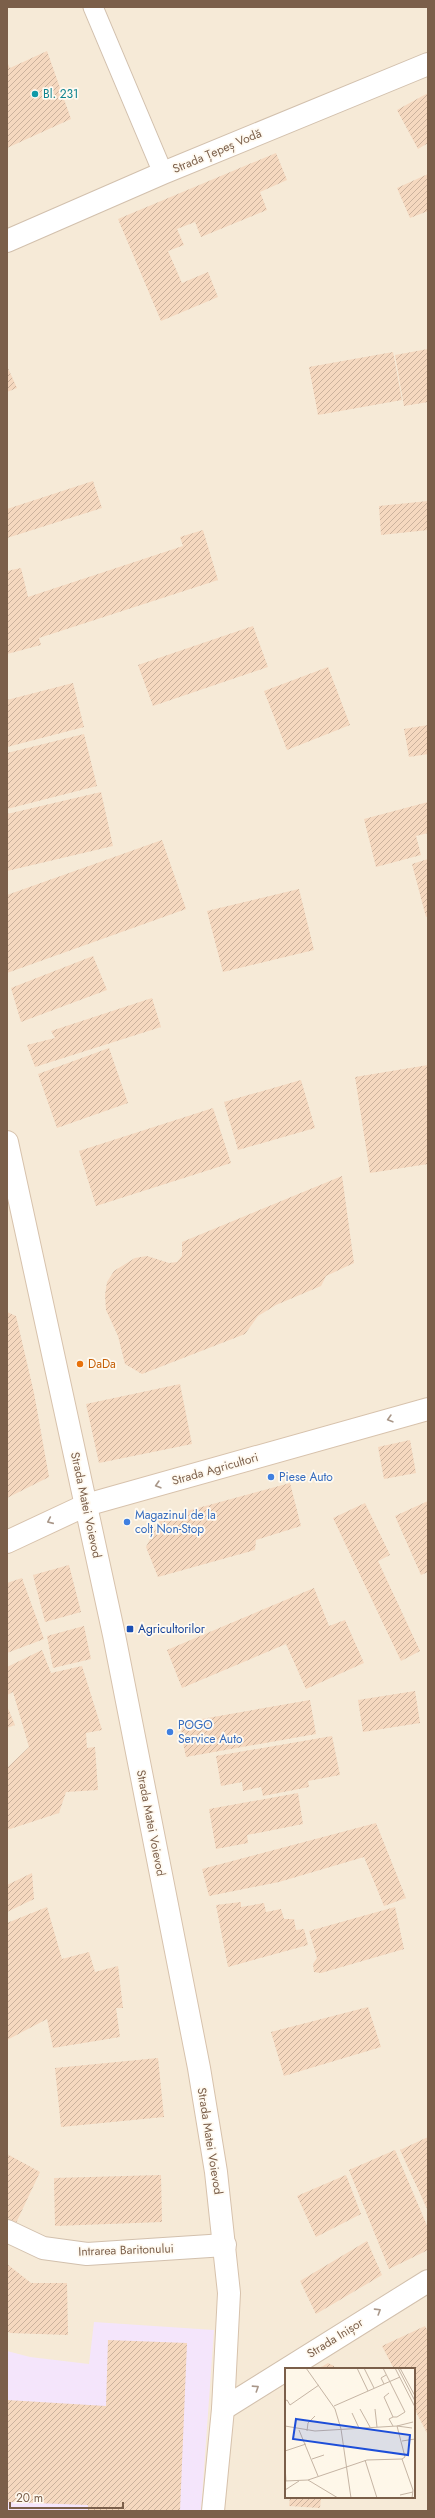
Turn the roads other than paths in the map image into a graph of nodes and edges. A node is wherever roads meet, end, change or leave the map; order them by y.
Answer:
1 (93, 7) edge
2 (428, 64) edge
3 (163, 173) junction
4 (7, 241) edge
5 (7, 1142) edge
6 (428, 1409) edge
7 (86, 1505) junction
8 (7, 1542) edge
9 (7, 2231) edge
10 (225, 2245) junction
11 (428, 2281) edge
12 (289, 2368) edge
13 (285, 2370) edge
14 (223, 2409) junction
15 (213, 2511) edge

1 - 3 lane
2 - 3 street, Strada Țepeș Vodă
3 - 4 street, Strada Țepeș Vodă
5 - 7 street, Strada Matei Voievod
6 -> 7 street, Strada Agricultori
7 -> 8 street, Strada Agricultori
7 - 10 street, Strada Matei Voievod
9 - 10 street, Intrarea Baritonului
10 - 14 street, Strada Matei Voievod
12 -> 11 street, Strada Inișor
14 -> 13 street, Strada Inișor
14 - 15 street, Strada Matei Voievod

